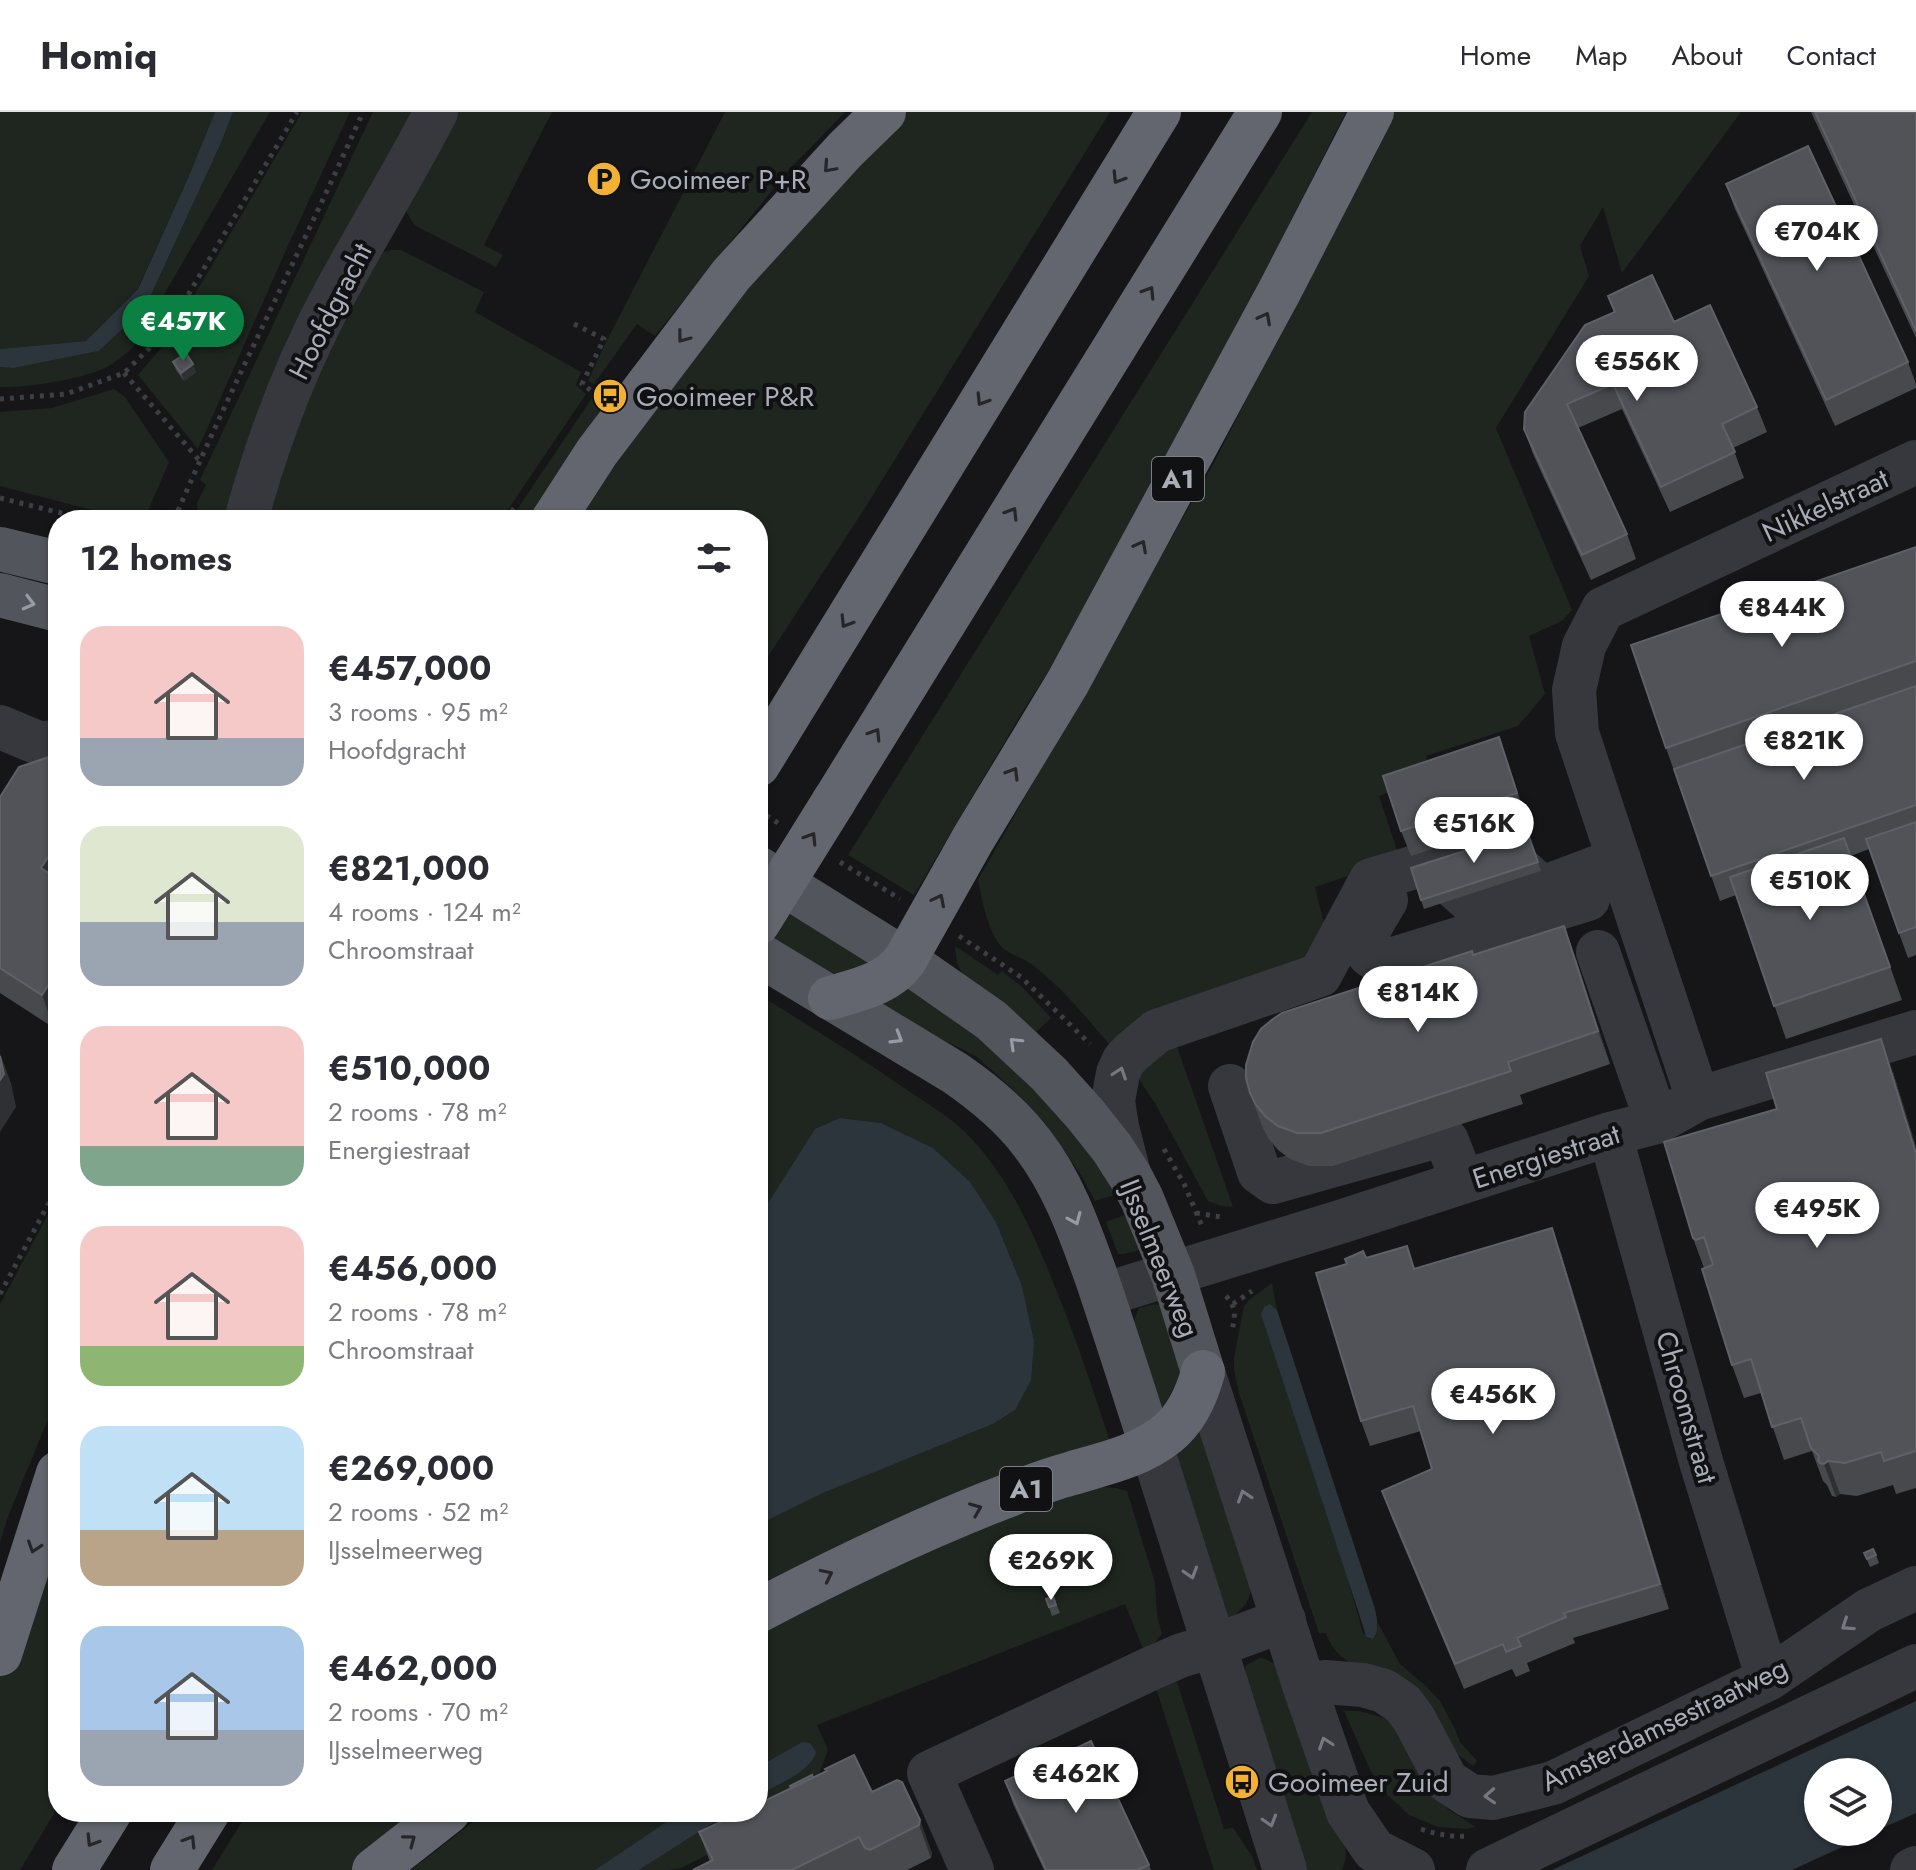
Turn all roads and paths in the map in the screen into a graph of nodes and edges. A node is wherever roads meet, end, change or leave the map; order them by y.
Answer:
1 (297, 112) edge
2 (363, 112) edge
3 (436, 112) edge
4 (884, 112) edge
5 (1159, 112) edge
6 (1260, 112) edge
7 (1372, 112) edge
8 (574, 324) dead end
9 (124, 373) junction
10 (0, 399) edge
11 (585, 405) dead end
12 (200, 460) junction
13 (1916, 462) edge
14 (0, 498) edge
15 (538, 507) edge
16 (49, 510) edge
17 (178, 510) edge
18 (249, 510) edge
19 (0, 549) edge
20 (48, 561) edge
21 (0, 595) edge
22 (48, 607) edge
23 (0, 727) edge
24 (48, 743) edge
25 (768, 749) edge
26 (1415, 868) junction
27 (1624, 873) junction
28 (768, 874) edge
29 (768, 907) edge
30 (1598, 952) dead end
31 (768, 960) edge
32 (905, 960) junction
33 (830, 998) junction
34 (1916, 1032) edge
35 (1230, 1086) dead end
36 (1698, 1099) junction
37 (1657, 1122) junction
38 (1610, 1134) junction
39 (1130, 1176) junction
40 (1463, 1182) junction
41 (48, 1205) edge
42 (1173, 1275) junction
43 (0, 1294) edge
44 (1103, 1295) junction
45 (1203, 1372) junction
46 (1151, 1445) junction
47 (48, 1504) edge
48 (1916, 1588) edge
49 (768, 1606) edge
50 (1284, 1620) junction
51 (1214, 1646) junction
52 (0, 1654) edge
53 (1916, 1666) edge
54 (1768, 1679) junction
55 (1306, 1691) junction
56 (104, 1822) edge
57 (202, 1822) edge
58 (435, 1822) edge
59 (1366, 1860) edge
60 (74, 1870) edge
61 (172, 1870) edge
62 (374, 1870) edge
63 (972, 1870) edge
64 (1285, 1870) edge
65 (1413, 1870) edge
66 (1488, 1870) edge

1 - 9 path
2 - 12 path
3 - 18 street, Hoofdgracht
4 -> 15 highway
5 -> 25 highway
29 -> 6 highway, bridge
32 -> 7 highway, A1
8 - 11 path
9 - 10 path
9 - 12 path
12 - 17 path
13 - 27 street, Nikkelstraat
14 - 16 path
19 - 20 main road
21 -> 22 main road
23 - 24 street
26 - 27 street
26 - 27 street
39 -> 26 street
27 - 36 street
28 - 32 main road, IJsselmeerweg
30 - 37 street
31 - 33 main road
32 - 33 highway, A1
39 -> 32 main road, IJsselmeerweg
33 -> 44 main road
34 - 36 street, Energiestraat
35 - 40 street
36 - 37 street, Energiestraat
37 - 38 street, Energiestraat
38 - 40 street, Energiestraat
38 - 54 street, Chroomstraat
39 - 42 main road, IJsselmeerweg
40 - 42 street, Energiestraat
41 - 43 path
42 - 44 street, Energiestraat
42 - 45 main road, IJsselmeerweg
44 - 46 main road
45 - 46 highway, A1
50 -> 45 street, IJsselmeerweg
49 -> 46 highway, A1
46 -> 51 street
47 -> 52 highway
48 -> 54 street, Amsterdamsestraatweg
50 - 51 street
50 - 55 street, IJsselmeerweg
51 - 63 street
51 -> 64 street
53 - 66 street, Amsterdamsestraatweg
54 -> 55 street, Amsterdamsestraatweg
59 -> 55 street, IJsselmeerweg
56 -> 60 highway
61 -> 57 highway
62 -> 58 highway
59 - 65 street, IJsselmeerweg

